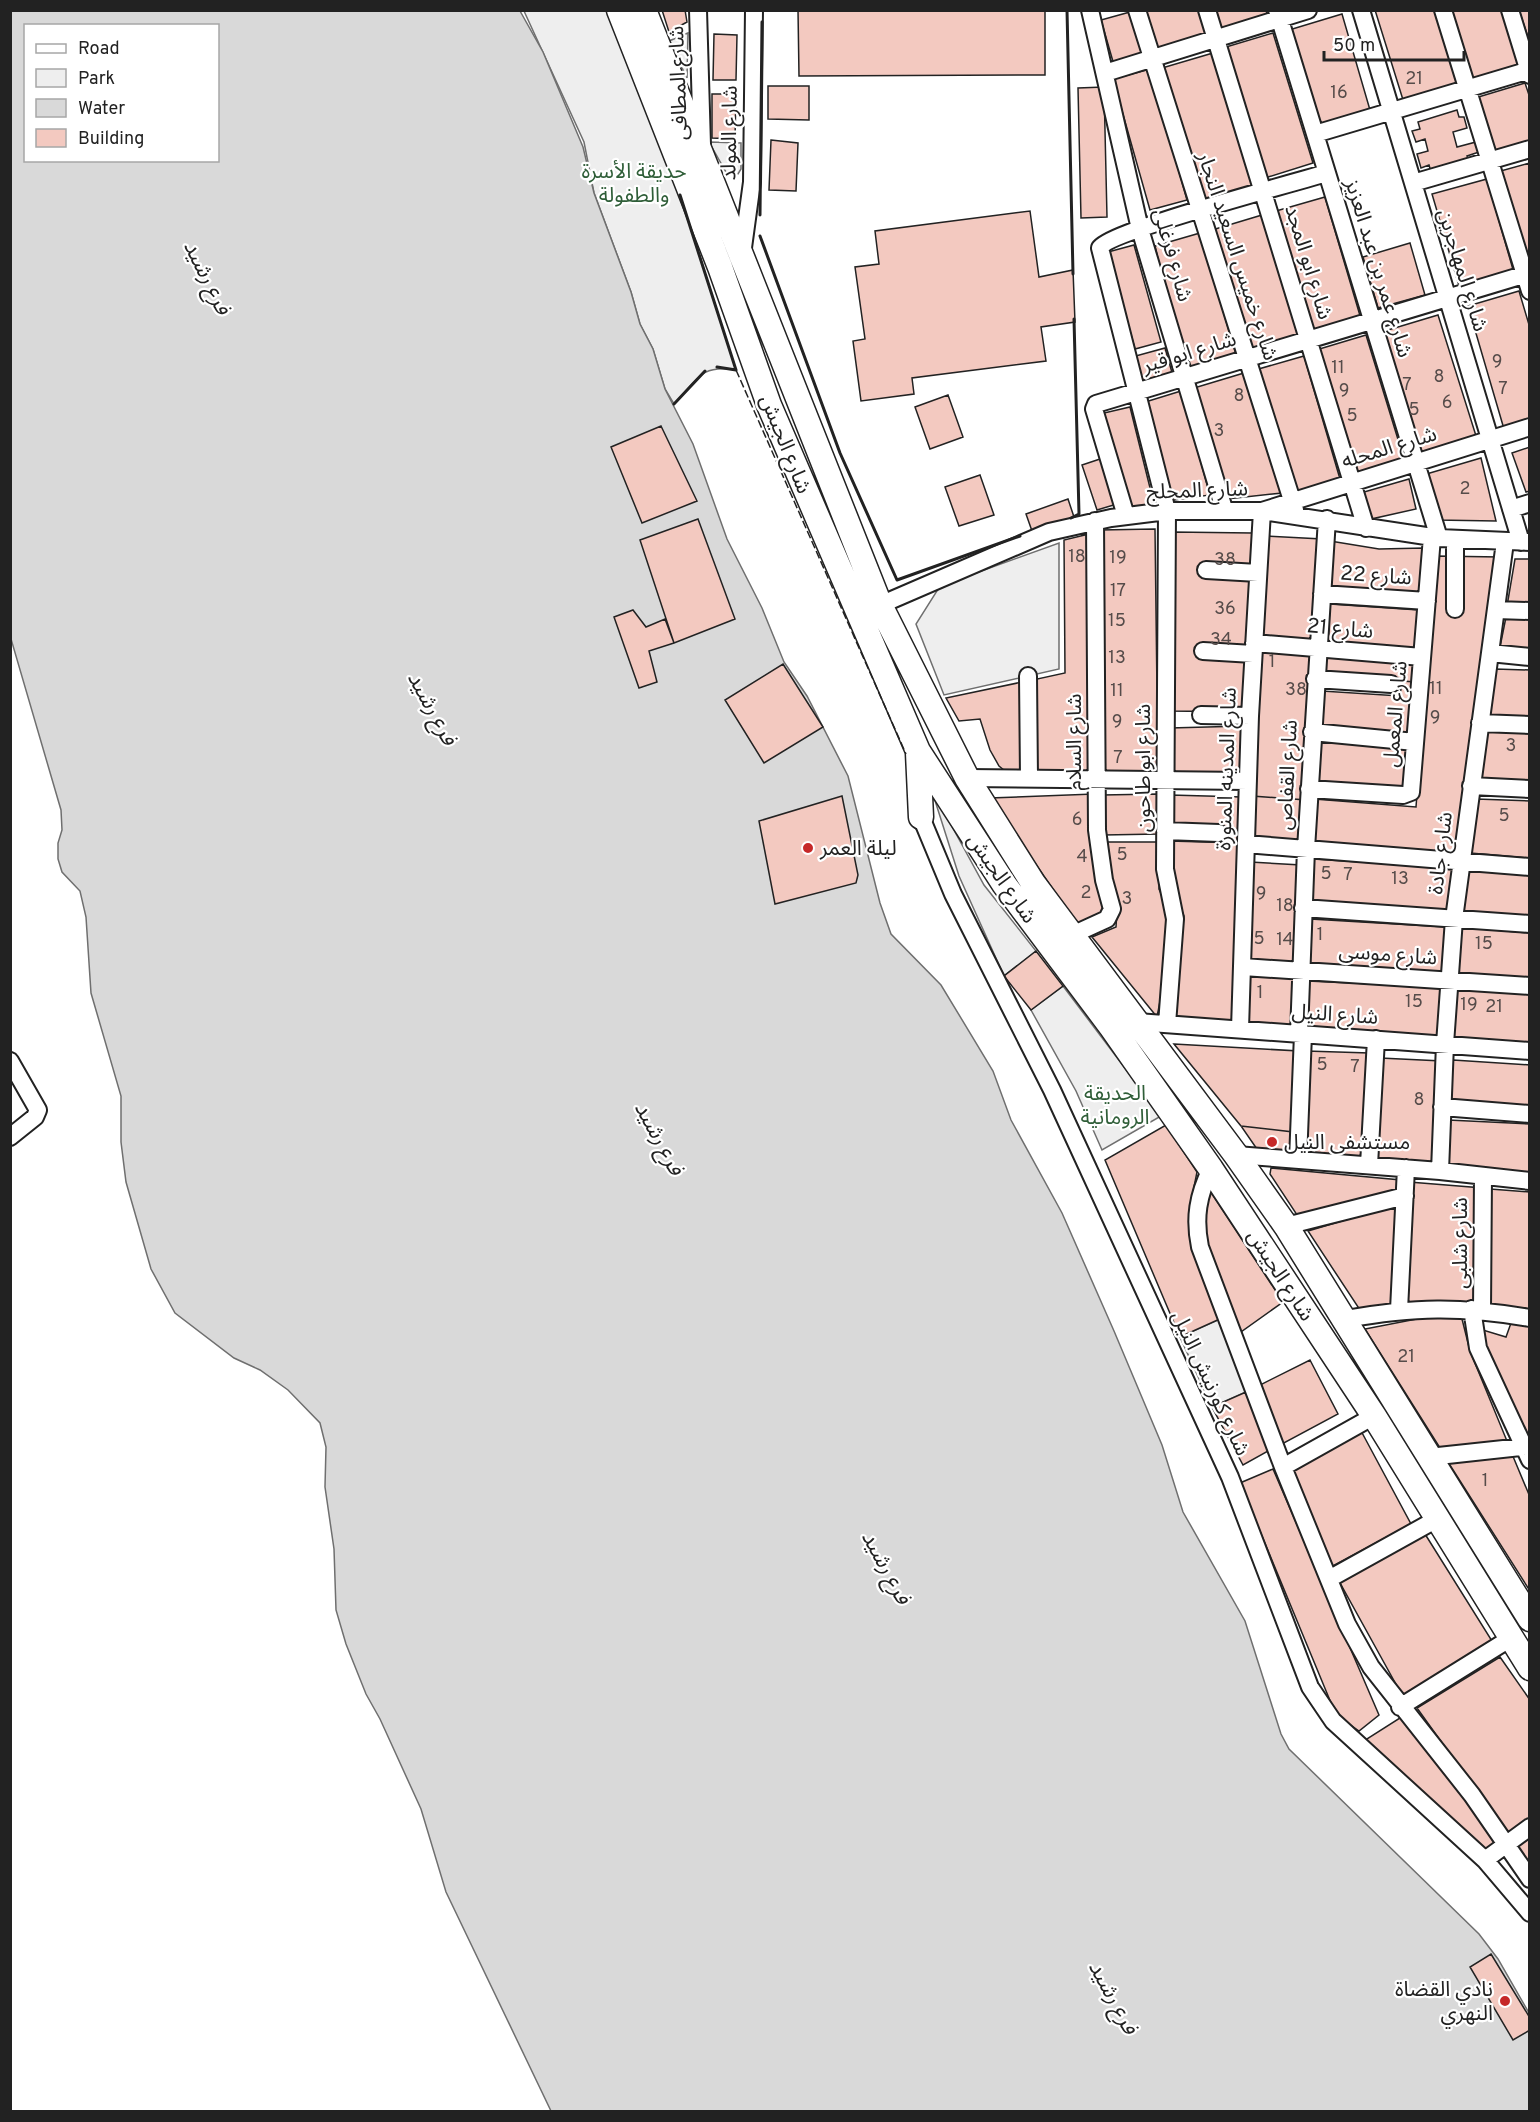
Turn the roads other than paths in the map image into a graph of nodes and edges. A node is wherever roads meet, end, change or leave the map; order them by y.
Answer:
1 (619, 10) edge
2 (644, 10) edge
3 (698, 10) edge
4 (754, 10) edge
5 (1090, 10) edge
6 (1137, 10) edge
7 (1207, 10) edge
8 (1308, 10) edge
9 (1361, 10) edge
10 (1443, 10) edge
11 (1510, 10) edge
12 (1278, 15) edge
13 (1215, 39) junction
14 (1151, 59) junction
15 (1529, 72) edge
16 (1105, 73) junction
17 (1467, 89) junction
18 (1391, 111) junction
19 (1315, 134) junction
20 (1530, 149) edge
21 (702, 155) junction
22 (1489, 161) junction
23 (1327, 172) junction
24 (1413, 183) junction
25 (1264, 192) junction
26 (1199, 211) junction
27 (1140, 229) junction
28 (742, 256) junction
29 (1527, 274) edge
30 (1530, 291) edge
31 (1448, 298) junction
32 (1372, 320) junction
33 (1309, 339) junction
34 (1248, 357) junction
35 (1186, 376) junction
36 (1137, 391) junction
37 (1530, 427) edge
38 (1491, 439) junction
39 (1415, 462) junction
40 (1352, 482) junction
41 (1530, 503) edge
42 (1294, 508) junction
43 (1224, 509) junction
44 (1512, 509) junction
45 (1167, 511) junction
46 (1262, 511) junction
47 (1126, 516) junction
48 (1327, 519) junction
49 (1095, 521) junction
50 (1366, 528) junction
51 (1442, 538) junction
52 (1519, 542) edge
53 (1206, 570) dead end
54 (1258, 573) junction
55 (1322, 594) junction
56 (1427, 601) junction
57 (880, 605) junction
58 (1455, 609) dead end
59 (1496, 610) junction
60 (1530, 610) edge
61 (1254, 649) junction
62 (1318, 649) junction
63 (1203, 651) dead end
64 (1490, 653) junction
65 (1422, 657) junction
66 (1530, 657) edge
67 (1028, 676) dead end
68 (1315, 679) junction
69 (1391, 684) dead end
70 (1202, 715) dead end
71 (1250, 716) junction
72 (1480, 723) junction
73 (1530, 725) edge
74 (1312, 732) junction
75 (1415, 742) junction
76 (918, 751) junction
77 (967, 778) junction
78 (1029, 778) junction
79 (1096, 779) junction
80 (1165, 780) junction
81 (1248, 781) junction
82 (1471, 786) junction
83 (1309, 789) junction
84 (1530, 789) edge
85 (921, 817) joint
86 (1165, 831) junction
87 (1219, 833) dead end
88 (1246, 844) junction
89 (1306, 849) junction
90 (1461, 861) junction
91 (1530, 867) edge
92 (1303, 908) junction
93 (1454, 919) junction
94 (1530, 924) edge
95 (1071, 935) junction
96 (1243, 968) junction
97 (1300, 971) junction
98 (1449, 981) junction
99 (1530, 986) edge
100 (1137, 1022) junction
101 (1167, 1024) junction
102 (1240, 1029) junction
103 (1301, 1034) junction
104 (1376, 1039) junction
105 (1445, 1044) junction
106 (1530, 1051) edge
107 (10, 1061) edge
108 (1442, 1107) junction
109 (1530, 1113) edge
110 (10, 1137) edge
111 (1236, 1155) junction
112 (1298, 1160) junction
113 (1369, 1165) junction
114 (1406, 1168) junction
115 (1211, 1169) junction
116 (1440, 1171) junction
117 (1483, 1177) junction
118 (1530, 1181) edge
119 (1405, 1196) junction
120 (1286, 1226) junction
121 (1399, 1310) junction
122 (1477, 1310) junction
123 (1530, 1318) edge
124 (1346, 1319) junction
125 (1374, 1416) junction
126 (1527, 1451) edge
127 (1429, 1456) junction
128 (1283, 1467) junction
129 (1437, 1519) junction
130 (1329, 1579) junction
131 (1526, 1608) edge
132 (1511, 1638) junction
133 (1530, 1668) edge
134 (1400, 1707) junction
135 (1530, 1827) edge
136 (1505, 1844) junction
137 (1485, 1860) junction
138 (1530, 1878) edge
139 (1530, 1914) edge

1 - 76 main road, شارع الجيش
2 - 21 main road, شارع الجيش
3 - 21 street, شارع المطافى
4 - 28 street, شارع المولد
5 - 16 street, شارع فرغلى
6 - 14 street, شارع خميس السعيد النجار
7 - 13 street, شارع ابو المجد
8 - 12 street
9 - 18 street, شارع المهاجرين
10 - 17 street
11 - 15 street
12 - 13 street
12 - 19 street, شارع عمر بن عبد العزيز
13 - 14 street
13 - 25 street, شارع ابو المجد
14 - 16 street
14 - 26 street, شارع خميس السعيد النجار
15 - 17 street
16 - 27 street, شارع فرغلى
17 - 18 street
17 - 22 street
18 - 19 street
18 - 24 street, شارع المهاجرين
19 - 23 street, شارع عمر بن عبد العزيز
20 - 22 street
21 - 28 main road, شارع الجيش
22 - 24 street
22 - 29 street
23 - 25 street, شارع ابو طاحون
23 - 32 street, شارع عمر بن عبد العزيز
24 - 31 street, شارع المهاجرين
25 - 26 street, شارع ابو طاحون
25 - 33 street, شارع ابو المجد
26 - 27 street, شارع ابو طاحون
26 - 34 street, شارع خميس السعيد النجار
27 - 35 street, شارع فرغلى
27 - 36 street, شارع ابو طاحون
28 - 57 main road, شارع الجيش
29 - 30 street
29 - 31 street, شارع ابو قير
31 - 32 street, شارع ابو قير
31 - 38 street, شارع المهاجرين
32 - 33 street, شارع ابو قير
32 - 39 street, شارع عمر بن عبد العزيز
33 - 34 street, شارع ابو قير
33 - 40 street, شارع ابو المجد
34 - 35 street, شارع ابو قير
34 - 42 street, شارع خميس السعيد النجار
35 - 36 street, شارع ابو قير
35 - 43 street, شارع فرغلى
36 - 45 street, شارع ابو طاحون
36 - 47 street, شارع ابو قير
37 - 38 street, شارع المحله
38 - 39 street, شارع المحله
38 - 44 street, شارع المهاجرين
39 - 40 street, شارع المحله
39 - 51 street, شارع عمر بن عبد العزيز
40 - 42 street, شارع المحله
40 - 50 street, شارع ابو المجد
41 - 44 street
42 - 46 street, شارع المحلج
42 - 48 street, شارع المحلج
43 - 45 street, شارع المحلج
43 - 46 street, شارع المحلج
44 - 52 street, شارع المهاجرين
45 - 47 street, شارع المحلج
45 - 80 street, شارع ابو طاحون
46 - 54 street, شارع المدينه المنورة
47 - 49 street, شارع المحلج
48 - 50 street, شارع المحلج
48 - 55 street, شارع القفاص
49 - 57 street, شارع المحلج
49 - 79 street, شارع السلام
50 - 51 street, شارع المحلج
51 - 52 street, شارع المحلج
51 - 56 street, شارع المعمل
51 - 58 street
52 - 59 street, شارع جادة
53 - 54 street
54 - 61 street, شارع المدينه المنورة
55 - 56 street, شارع 22
55 - 62 street, شارع القفاص
56 - 65 street, شارع المعمل
57 - 77 main road, شارع الجيش
59 - 60 street
59 - 64 street, شارع جادة
61 - 62 street, شارع 21
61 - 63 street, شارع 21
61 - 71 street, شارع المدينه المنورة
62 - 65 street, شارع 21
62 - 68 street, شارع القفاص
64 - 66 street
64 - 72 street, شارع جادة
65 - 75 street, شارع المعمل
67 - 78 street
68 - 69 street
68 - 74 street, شارع القفاص
70 - 71 street
71 - 81 street, شارع المدينه المنورة
72 - 73 street
72 - 82 street, شارع جادة
74 - 75 street
74 - 83 street, شارع القفاص
75 - 83 street, شارع المعمل
76 - 85 main road
76 - 115 main road, شارع الجيش
77 - 78 street
77 - 95 main road, شارع الجيش
78 - 79 street
79 - 80 street
79 - 95 street, شارع السلام
80 - 81 street
80 - 86 street, شارع ابو طاحون
81 - 88 street, شارع المدينه المنورة
82 - 84 street
82 - 90 street, شارع جادة
83 - 89 street, شارع القفاص
85 - 137 street, شارع كورنيش النيل
86 - 87 street
86 - 101 street, شارع ابو طاحون
88 - 89 street
88 - 96 street, شارع المدينه المنورة
89 - 90 street
89 - 92 street, شارع القفاص
90 - 91 street
90 - 93 street, شارع جادة
92 - 93 street
92 - 97 street, شارع القفاص
93 - 94 street
93 - 98 street, شارع جادة
95 - 100 main road, شارع الجيش
96 - 97 street, شارع موسى
96 - 102 street, شارع المدينه المنورة
97 - 98 street, شارع موسى
97 - 103 street, شارع القفاص
98 - 99 street, شارع موسى
98 - 105 street, شارع جادة
100 - 101 street, شارع النيل
100 - 111 main road, شارع الجيش
101 - 102 street, شارع النيل
102 - 103 street, شارع النيل
103 - 104 street, شارع النيل
103 - 112 street, شارع القفاص
104 - 105 street, شارع النيل
104 - 113 street
105 - 106 street, شارع النيل
105 - 108 street, شارع جادة
107 - 110 street
108 - 109 street
108 - 116 street, شارع جادة
111 - 112 street
111 - 120 main road, شارع الجيش
112 - 113 street
113 - 114 street
114 - 116 street
114 - 119 street
115 - 125 main road, شارع الجيش
115 - 128 street
116 - 117 street
117 - 118 street
117 - 122 street, شارع شلبى
119 - 120 street
119 - 121 street
120 - 124 main road, شارع الجيش
121 - 122 street
121 - 124 street
122 - 123 street
122 - 126 street, شارع شلبى
124 - 127 main road, شارع الجيش
125 - 128 street
125 - 129 main road, شارع الجيش
126 - 127 street
127 - 131 main road, شارع الجيش
128 - 130 street
129 - 130 street
129 - 132 main road, شارع الجيش
130 - 134 street
132 - 133 main road, شارع الجيش
132 - 134 street
134 - 136 street
135 - 136 street
136 - 137 street
136 - 138 street
137 - 139 street, شارع كورنيش النيل

